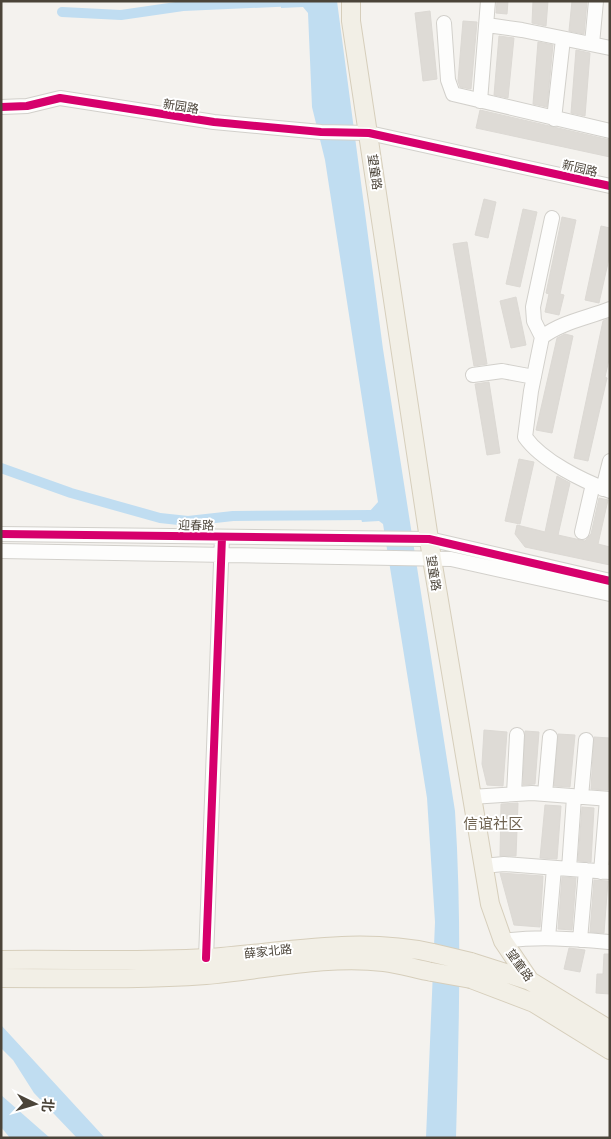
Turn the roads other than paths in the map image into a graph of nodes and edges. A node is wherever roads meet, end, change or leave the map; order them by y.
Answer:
1 (351, 1) edge
2 (488, 1) edge
3 (596, 1) edge
4 (444, 23) dead end
5 (486, 25) junction
6 (563, 39) junction
7 (592, 44) junction
8 (610, 48) edge
9 (480, 101) junction
10 (1, 107) edge
11 (554, 118) junction
12 (610, 131) edge
13 (364, 133) junction
14 (610, 186) edge
15 (552, 218) dead end
16 (610, 309) edge
17 (542, 336) junction
18 (473, 375) dead end
19 (534, 377) junction
20 (610, 461) edge
21 (602, 488) edge
22 (582, 532) dead end
23 (1, 534) edge
24 (222, 537) junction
25 (421, 539) junction
26 (1, 551) edge
27 (220, 557) junction
28 (424, 559) junction
29 (610, 580) edge
30 (610, 594) edge
31 (517, 734) dead end
32 (550, 737) dead end
33 (586, 740) dead end
34 (514, 794) junction
35 (545, 794) junction
36 (471, 797) junction
37 (578, 797) junction
38 (608, 799) edge
39 (483, 866) junction
40 (554, 868) junction
41 (569, 869) junction
42 (586, 870) junction
43 (606, 872) edge
44 (548, 938) junction
45 (580, 940) junction
46 (503, 941) junction
47 (610, 942) edge
48 (206, 958) junction
49 (1, 960) edge
50 (471, 971) junction
51 (1, 978) edge
52 (530, 981) junction
53 (510, 993) joint
54 (610, 1030) edge
55 (610, 1050) edge

1 - 13 main road, 望童路
2 - 5 street
3 - 7 street
4 - 9 street
5 - 6 street
5 - 9 street
6 - 7 street
6 - 11 street
7 - 8 street
9 - 11 street
10 - 13 street, 新园路
11 - 12 street
13 - 14 street, 新园路
13 - 25 main road, 望童路
15 - 17 street
16 - 17 street
17 - 19 street
18 - 19 street
19 - 21 street
20 - 21 street
21 - 22 street
23 - 24 street, 迎春路
24 - 25 street, 迎春路
24 - 27 street
25 - 28 main road, 望童路
25 - 29 street, 迎春路
26 - 27 street
27 - 28 street
27 - 48 street
28 - 30 street
28 - 36 main road, 望童路
31 - 34 street
32 - 35 street
33 - 37 street
34 - 35 street
34 - 36 street
35 - 37 street
36 - 39 main road, 望童路
37 - 38 street
37 - 41 street
38 - 43 street
39 - 40 street
39 - 46 main road, 望童路
40 - 41 street
40 - 44 street
41 - 42 street
42 - 43 street
42 - 45 street
44 - 45 street
44 - 46 street
45 - 47 street
46 - 52 main road, 望童路
48 - 49 main road, 薛家北路
48 - 50 main road, 薛家北路, bridge
50 - 51 main road, 薛家北路, bridge
50 - 52 main road, 薛家北路
50 - 53 main road, 薛家北路
52 - 54 main road, 望童路
53 - 55 main road, 望童路

